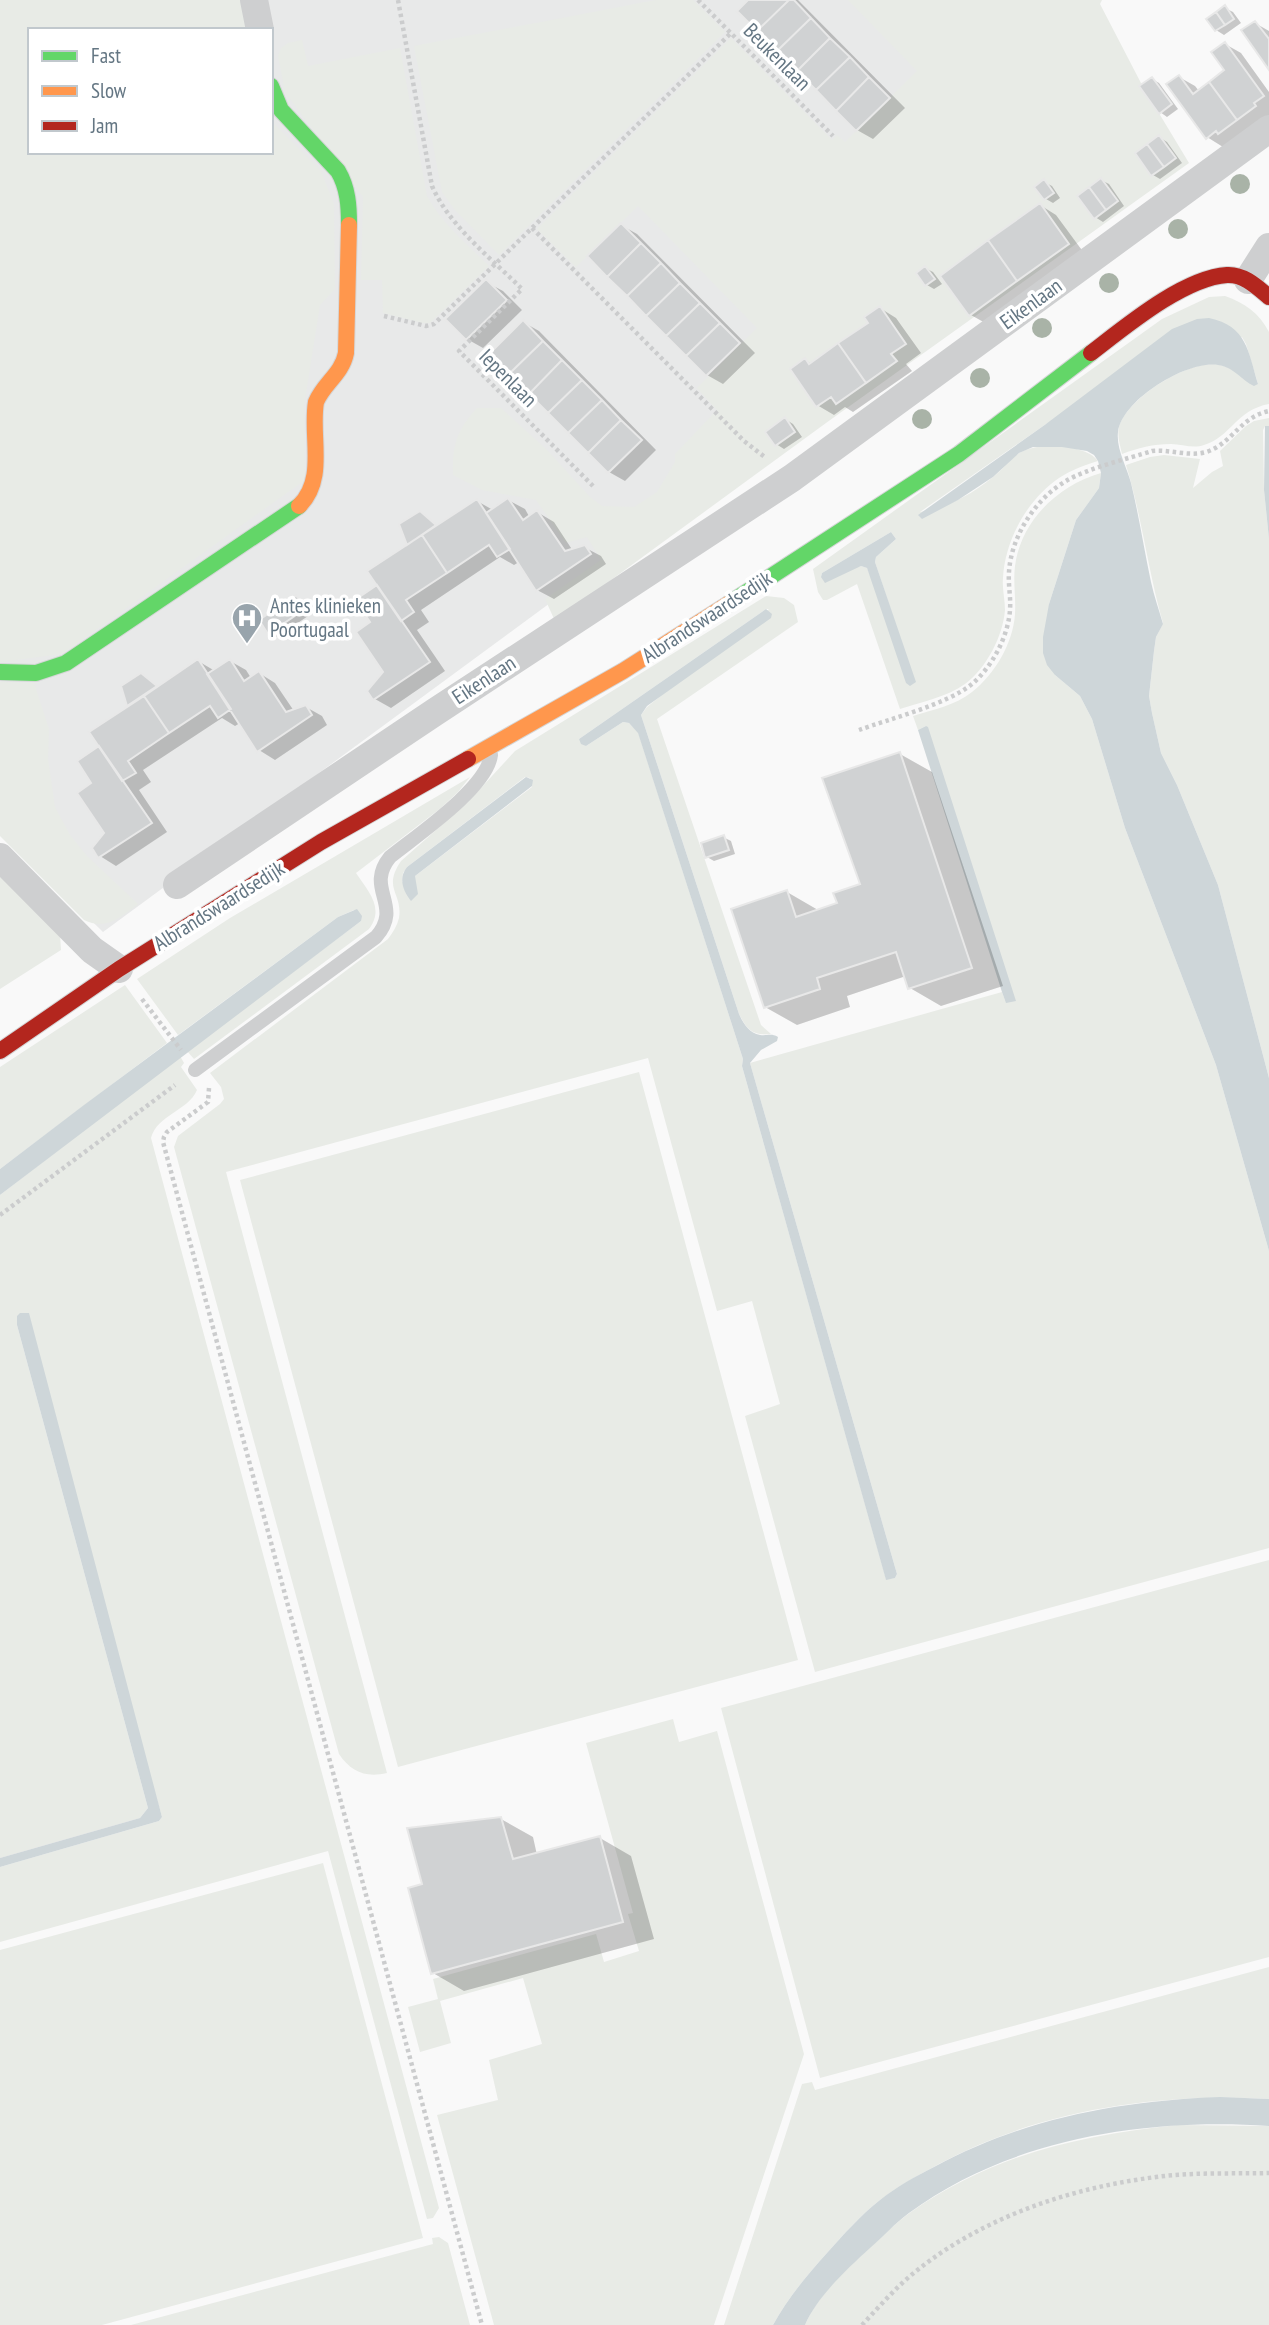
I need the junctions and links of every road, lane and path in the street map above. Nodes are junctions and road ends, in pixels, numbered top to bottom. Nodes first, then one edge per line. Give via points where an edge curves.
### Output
1 (254, 0) edge
2 (398, 0) edge
3 (698, 0) edge
4 (260, 28) edge
5 (731, 33) junction
6 (273, 91) edge
7 (1269, 130) edge
8 (833, 136) dead end
9 (532, 228) junction
10 (1269, 247) edge
11 (496, 263) junction
12 (1259, 289) edge
13 (348, 316) junction
14 (1269, 411) edge
15 (792, 478) junction
16 (593, 486) dead end
17 (0, 671) edge
18 (859, 730) dead end
19 (492, 746) junction
20 (0, 857) edge
21 (177, 885) dead end
22 (119, 969) junction
23 (141, 998) dead end
24 (0, 1051) edge
25 (192, 1065) junction
26 (0, 1215) edge
27 (1269, 2174) edge
28 (481, 2325) edge
29 (862, 2325) edge

1 - 4 street
2 - 11 path via 432,186 453,220
3 - 5 path, Beukenlaan
5 - 8 path, Beukenlaan
5 - 9 path
6 - 13 street via 281,110 344,181 349,206
7 - 15 street, Eikenlaan
9 - 11 path
9 - 15 path via 744,441
10 - 12 street, Albrandswaardsedijk
11 - 13 path via 430,326 383,316
11 - 16 path, Iepenlaan via 522,289 459,351
12 - 19 street, Albrandswaardsedijk via 1228,275 1171,295 935,469 706,619
13 - 17 street via 345,359 317,396 315,477 302,505 66,663 36,673
14 - 18 path via 1248,418 1227,440 1207,451 1166,450 1136,456 1068,479 1048,493 1021,530 1011,556 1008,623 994,657 980,676 949,699
15 - 21 street, Eikenlaan
19 - 22 street, Albrandswaardsedijk via 321,842
19 - 25 lane via 486,771 473,787 381,868 379,880 388,912 376,937
20 - 22 street via 92,950
22 - 24 street, Albrandswaardsedijk
23 - 25 path
25 - 26 path
25 - 28 path via 208,1087 208,1102 167,1132 163,1142
27 - 29 path via 1158,2177 1030,2207 987,2225 914,2272

